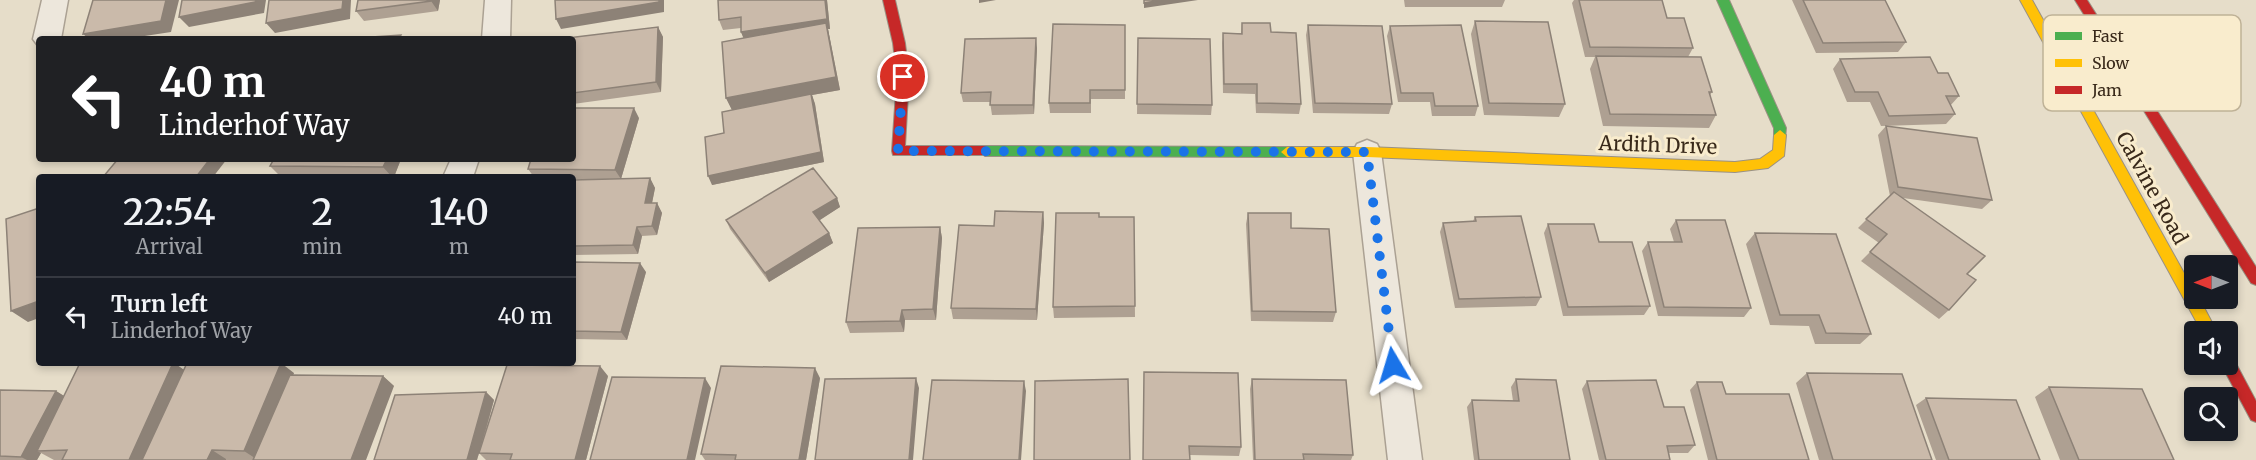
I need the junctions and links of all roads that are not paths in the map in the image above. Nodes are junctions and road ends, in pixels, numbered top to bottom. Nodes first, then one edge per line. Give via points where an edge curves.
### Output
1 (55, 0) edge
2 (498, 0) edge
3 (889, 0) edge
4 (1723, 0) edge
5 (2026, 0) edge
6 (2081, 0) edge
7 (2090, 15) edge
8 (2043, 31) edge
9 (48, 36) edge
10 (496, 36) edge
11 (2088, 111) edge
12 (2151, 111) edge
13 (1367, 152) junction
14 (2256, 279) edge
15 (2204, 321) edge
16 (2234, 375) edge
17 (2256, 415) edge
18 (1405, 460) edge

1 - 9 street
2 - 10 street
3 - 13 street via 900,43 903,77 898,151
4 - 13 street, Ardith Drive via 1780,128 1779,152 1763,164 1735,167
5 - 8 street, Calvine Road
6 - 7 street, Calvine Road
11 - 15 street, Calvine Road
12 - 14 street, Calvine Road
13 - 18 street
16 - 17 street

